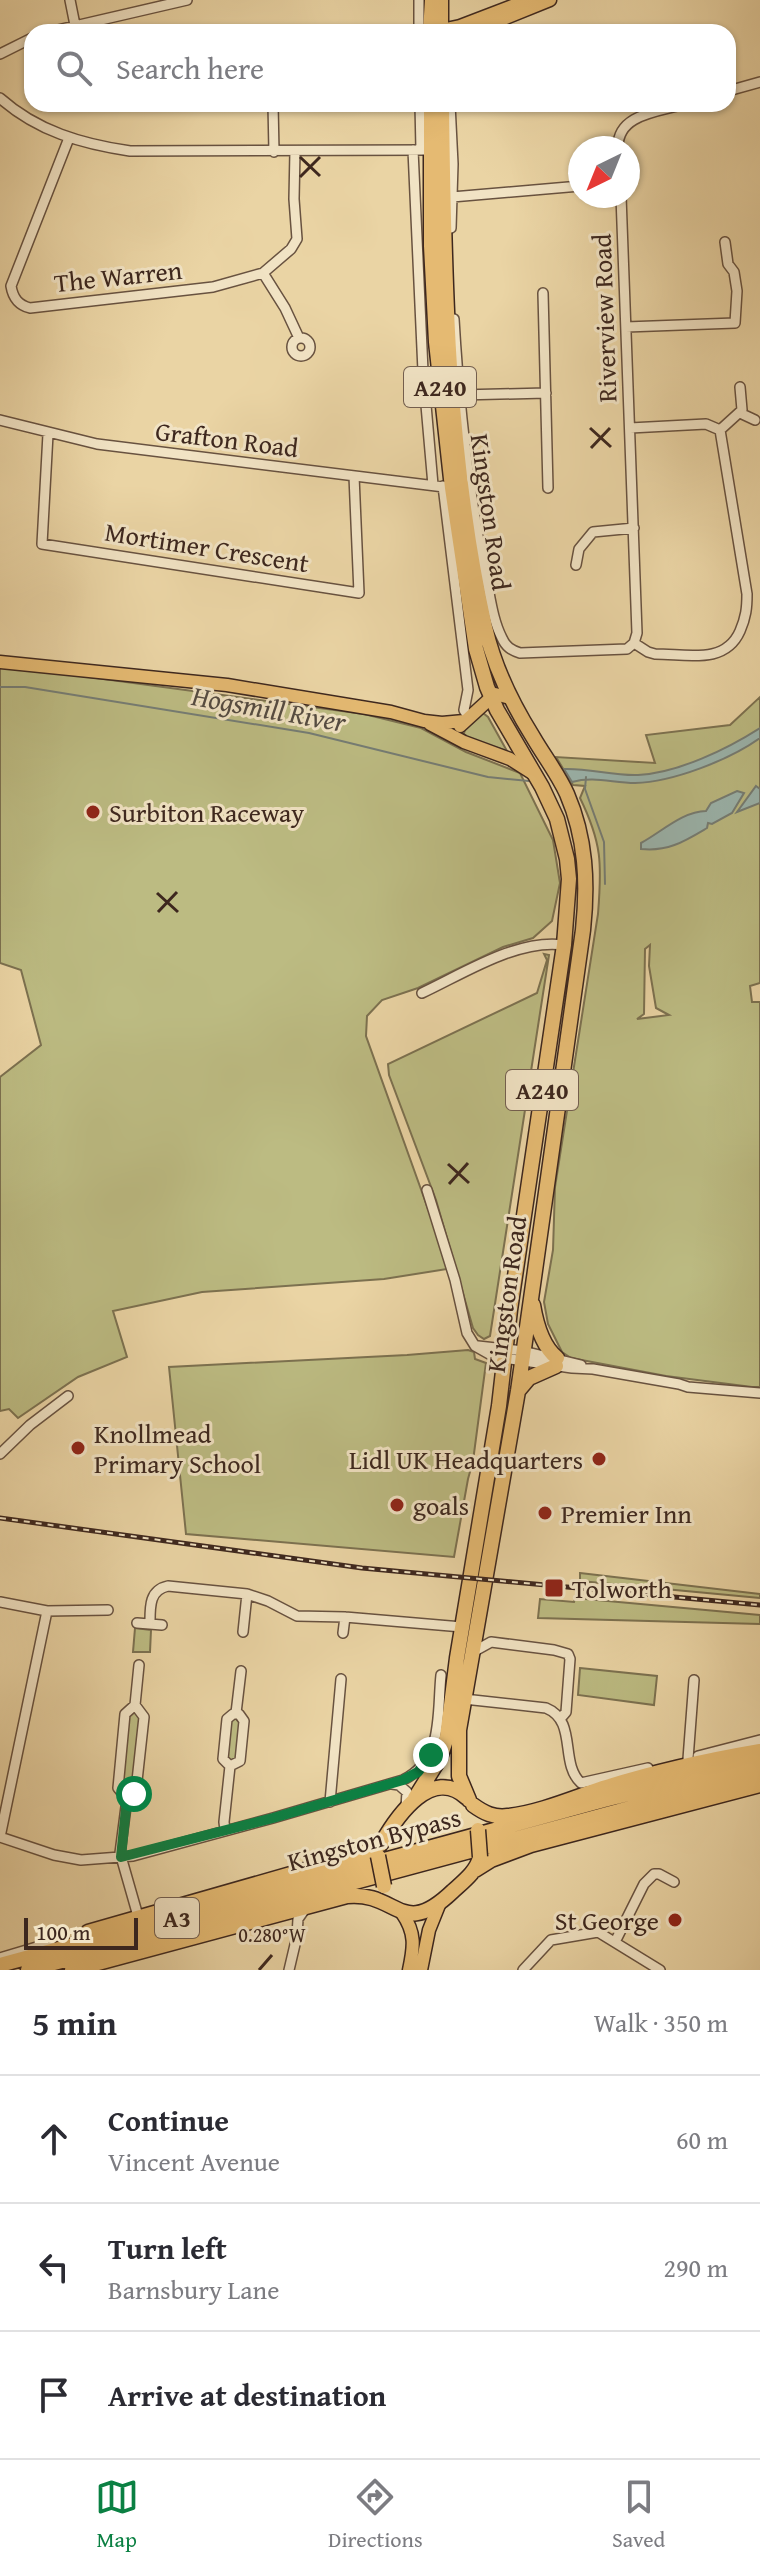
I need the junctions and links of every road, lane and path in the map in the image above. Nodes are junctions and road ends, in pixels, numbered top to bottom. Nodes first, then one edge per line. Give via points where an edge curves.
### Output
1 (70, 0) edge
2 (187, 0) edge
3 (419, 0) edge
4 (432, 0) edge
5 (441, 0) edge
6 (528, 0) edge
7 (550, 0) edge
8 (75, 24) edge
9 (79, 24) edge
10 (419, 24) edge
11 (434, 24) edge
12 (436, 24) edge
13 (463, 24) edge
14 (492, 24) edge
15 (24, 42) edge
16 (0, 54) edge
17 (760, 82) edge
18 (736, 89) edge
19 (0, 98) edge
20 (273, 112) edge
21 (420, 112) edge
22 (429, 112) edge
23 (442, 112) edge
24 (450, 112) edge
25 (660, 112) edge
26 (619, 136) edge
27 (69, 138) junction
28 (422, 150) junction
29 (295, 151) junction
30 (274, 152) junction
31 (568, 187) edge
32 (452, 197) junction
33 (621, 208) edge
34 (725, 242) dead end
35 (263, 273) junction
36 (543, 293) dead end
37 (626, 327) junction
38 (299, 338) dead end
39 (740, 387) dead end
40 (546, 393) junction
41 (460, 395) junction
42 (740, 413) junction
43 (0, 420) edge
44 (755, 420) dead end
45 (630, 428) junction
46 (720, 430) junction
47 (48, 434) junction
48 (354, 476) junction
49 (442, 487) junction
50 (548, 488) dead end
51 (634, 528) junction
52 (576, 565) dead end
53 (634, 643) junction
54 (0, 662) edge
55 (491, 697) junction
56 (513, 702) junction
57 (466, 719) junction
58 (424, 721) junction
59 (461, 740) junction
60 (521, 753) junction
61 (503, 756) junction
62 (536, 778) junction
63 (564, 945) junction
64 (422, 993) dead end
65 (427, 1190) dead end
66 (532, 1292) junction
67 (514, 1356) junction
68 (556, 1362) junction
69 (518, 1391) junction
70 (760, 1393) edge
71 (68, 1396) dead end
72 (0, 1454) edge
73 (247, 1594) junction
74 (0, 1602) edge
75 (108, 1610) dead end
76 (47, 1611) junction
77 (345, 1617) junction
78 (137, 1623) dead end
79 (150, 1624) junction
80 (162, 1625) dead end
81 (462, 1627) junction
82 (243, 1632) dead end
83 (343, 1633) dead end
84 (471, 1653) junction
85 (139, 1665) dead end
86 (241, 1671) dead end
87 (441, 1675) dead end
88 (341, 1679) dead end
89 (694, 1680) dead end
90 (464, 1699) junction
91 (135, 1705) junction
92 (236, 1713) junction
93 (560, 1719) junction
94 (760, 1740) edge
95 (760, 1751) edge
96 (688, 1759) junction
97 (760, 1761) edge
98 (230, 1766) junction
99 (760, 1773) edge
100 (581, 1783) junction
101 (389, 1784) junction
102 (760, 1785) edge
103 (573, 1798) junction
104 (127, 1799) junction
105 (330, 1802) junction
106 (471, 1803) junction
107 (410, 1804) junction
108 (225, 1830) junction
109 (0, 1837) edge
110 (384, 1839) junction
111 (121, 1857) junction
112 (477, 1864) junction
113 (674, 1882) dead end
114 (314, 1903) junction
115 (439, 1905) junction
116 (397, 1910) junction
117 (138, 1916) junction
118 (615, 1942) junction
119 (0, 1961) edge
120 (28, 1970) edge
121 (72, 1970) edge
122 (289, 1970) edge
123 (409, 1970) edge
124 (421, 1970) edge
125 (523, 1970) edge
126 (659, 1970) edge

1 - 8 street
2 - 9 street
3 - 10 street
4 - 11 highway
5 - 12 highway
6 - 13 main road
7 - 14 main road
15 - 16 street
17 - 18 street
19 - 27 street via 29,121
20 - 30 street
21 - 28 street
22 - 28 highway, Kingston Road / A240
23 - 56 highway, Kingston Road / A240 via 445,297 456,445 481,604 497,670
24 - 32 street
25 - 26 street via 624,125
27 - 30 street via 130,151
27 - 35 street, The Warren via 11,286 23,307 213,287
28 - 29 street
28 - 49 highway, Kingston Road / A240
29 - 30 street
29 - 35 street, The Warren via 297,239
31 - 32 street
32 - 41 street
33 - 37 street, Riverview Road
34 - 37 street via 737,291 735,323
35 - 38 street
36 - 40 street
37 - 45 street, Riverview Road
39 - 42 street
40 - 41 street
40 - 50 street
41 - 53 street via 476,527 496,622 507,646 520,653 621,651
42 - 44 street
42 - 46 street
43 - 47 street, Grafton Road
45 - 46 street via 706,424
45 - 51 street, Riverview Road
46 - 53 street via 747,613 735,642 717,655 655,654
47 - 48 street, Grafton Road
47 - 48 street, Mortimer Crescent via 40,549 362,597
48 - 49 street, Grafton Road
49 - 55 highway, Kingston Road / A240
49 - 57 street via 468,690
51 - 52 street via 593,532 579,549
51 - 53 street, Riverview Road
54 - 58 main road via 227,685
55 - 56 main road via 498,694
55 - 57 main road
55 - 60 highway, Kingston Road / A240
56 - 60 main road via 525,741
56 - 66 highway, Kingston Road / A240 via 566,792 583,844 586,876
57 - 58 main road
57 - 59 main road via 458,731
58 - 59 main road
59 - 61 main road
60 - 61 main road
60 - 62 highway, A240
61 - 62 main road
62 - 63 highway, Kingston Road / A240 via 557,819 567,859
63 - 64 street via 517,950
63 - 67 highway, Kingston Road / A240
65 - 67 street via 467,1333 475,1346
66 - 67 highway, Kingston Road / A240
66 - 68 highway via 539,1329
67 - 68 street
67 - 69 highway, Kingston Road / A240
67 - 81 highway, Kingston Road via 499,1406
68 - 69 highway
68 - 70 street
69 - 84 highway, Kingston Road / A240
71 - 72 street
73 - 77 street via 297,1616
73 - 79 street via 162,1587 152,1598
73 - 82 street
74 - 76 street
75 - 76 street
76 - 109 street
77 - 81 street
77 - 83 street
78 - 79 street
79 - 80 street
81 - 107 highway, Kingston Road via 445,1747
84 - 90 highway, Kingston Road / A240
84 - 93 street via 491,1642 559,1650 570,1659 566,1712
85 - 91 street
86 - 92 street
87 - 101 street via 431,1755 418,1772
88 - 105 street
89 - 96 street
90 - 93 street via 546,1708
90 - 106 highway, Kingston Road / A240 via 459,1769
91 - 104 street via 144,1717 136,1790
91 - 104 street via 125,1714 118,1788
92 - 98 street via 227,1719 223,1759
92 - 98 street via 244,1725 240,1761
93 - 100 street
94 - 96 street
95 - 103 highway
96 - 100 street
97 - 119 highway, Kingston Bypass / A3
98 - 108 street
99 - 120 highway, Kingston Bypass / A3
100 - 103 street
101 - 105 street
101 - 107 street via 405,1789
102 - 112 highway
103 - 106 highway via 507,1816 487,1814
104 - 111 street
105 - 108 street
106 - 107 highway via 459,1791 444,1787 432,1788
106 - 112 highway, A240, bridge via 478,1830
107 - 110 highway
108 - 111 street
109 - 111 street via 65,1857
110 - 116 highway, bridge via 378,1856 384,1886
110 - 117 highway via 364,1853
111 - 117 street
112 - 115 highway
113 - 118 street via 654,1874 644,1884
114 - 116 highway via 359,1894
114 - 121 highway
114 - 122 street via 298,1919
115 - 116 highway via 417,1913
115 - 124 main road
116 - 123 main road via 414,1940
117 - 119 highway
118 - 125 street via 598,1932 551,1940
118 - 126 street

